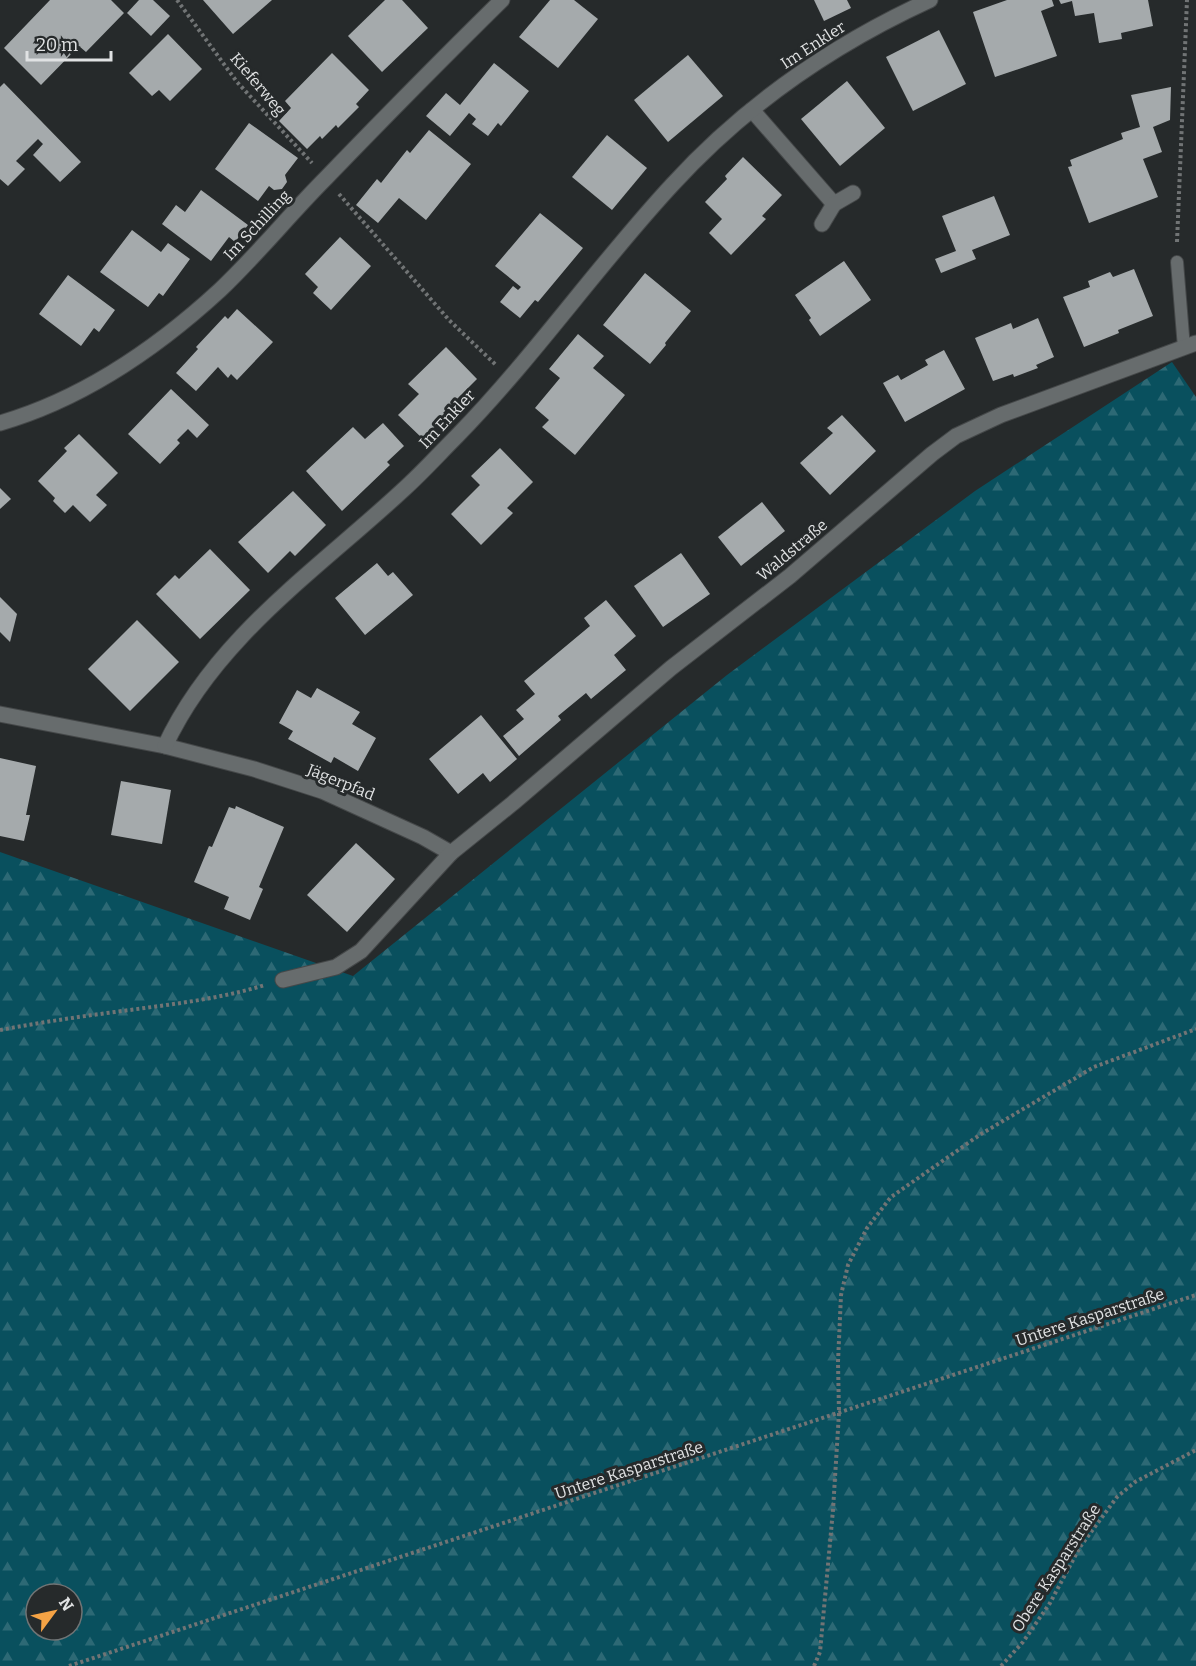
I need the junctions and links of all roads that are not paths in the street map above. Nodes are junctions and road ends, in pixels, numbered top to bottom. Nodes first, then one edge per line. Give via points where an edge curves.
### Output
1 (502, 0) edge
2 (930, 0) edge
3 (752, 110) junction
4 (853, 194) dead end
5 (834, 204) junction
6 (822, 224) dead end
7 (1177, 262) road end
8 (1190, 346) edge
9 (0, 423) edge
10 (0, 714) edge
11 (165, 746) junction
12 (451, 853) junction
13 (283, 980) road end

1 - 9 street, Im Schilling via 221,289 116,370 33,413
2 - 3 street, Im Enkler via 832,52
3 - 5 street
3 - 11 street, Im Enkler via 672,184 459,435 404,490 270,608 230,650 189,702
4 - 5 street
5 - 6 street
7 - 8 lane
8 - 12 street, Waldstraße via 1001,415 956,436
10 - 11 street, Jägerpfad
11 - 12 street, Jägerpfad via 322,791
12 - 13 street via 356,955 336,967

